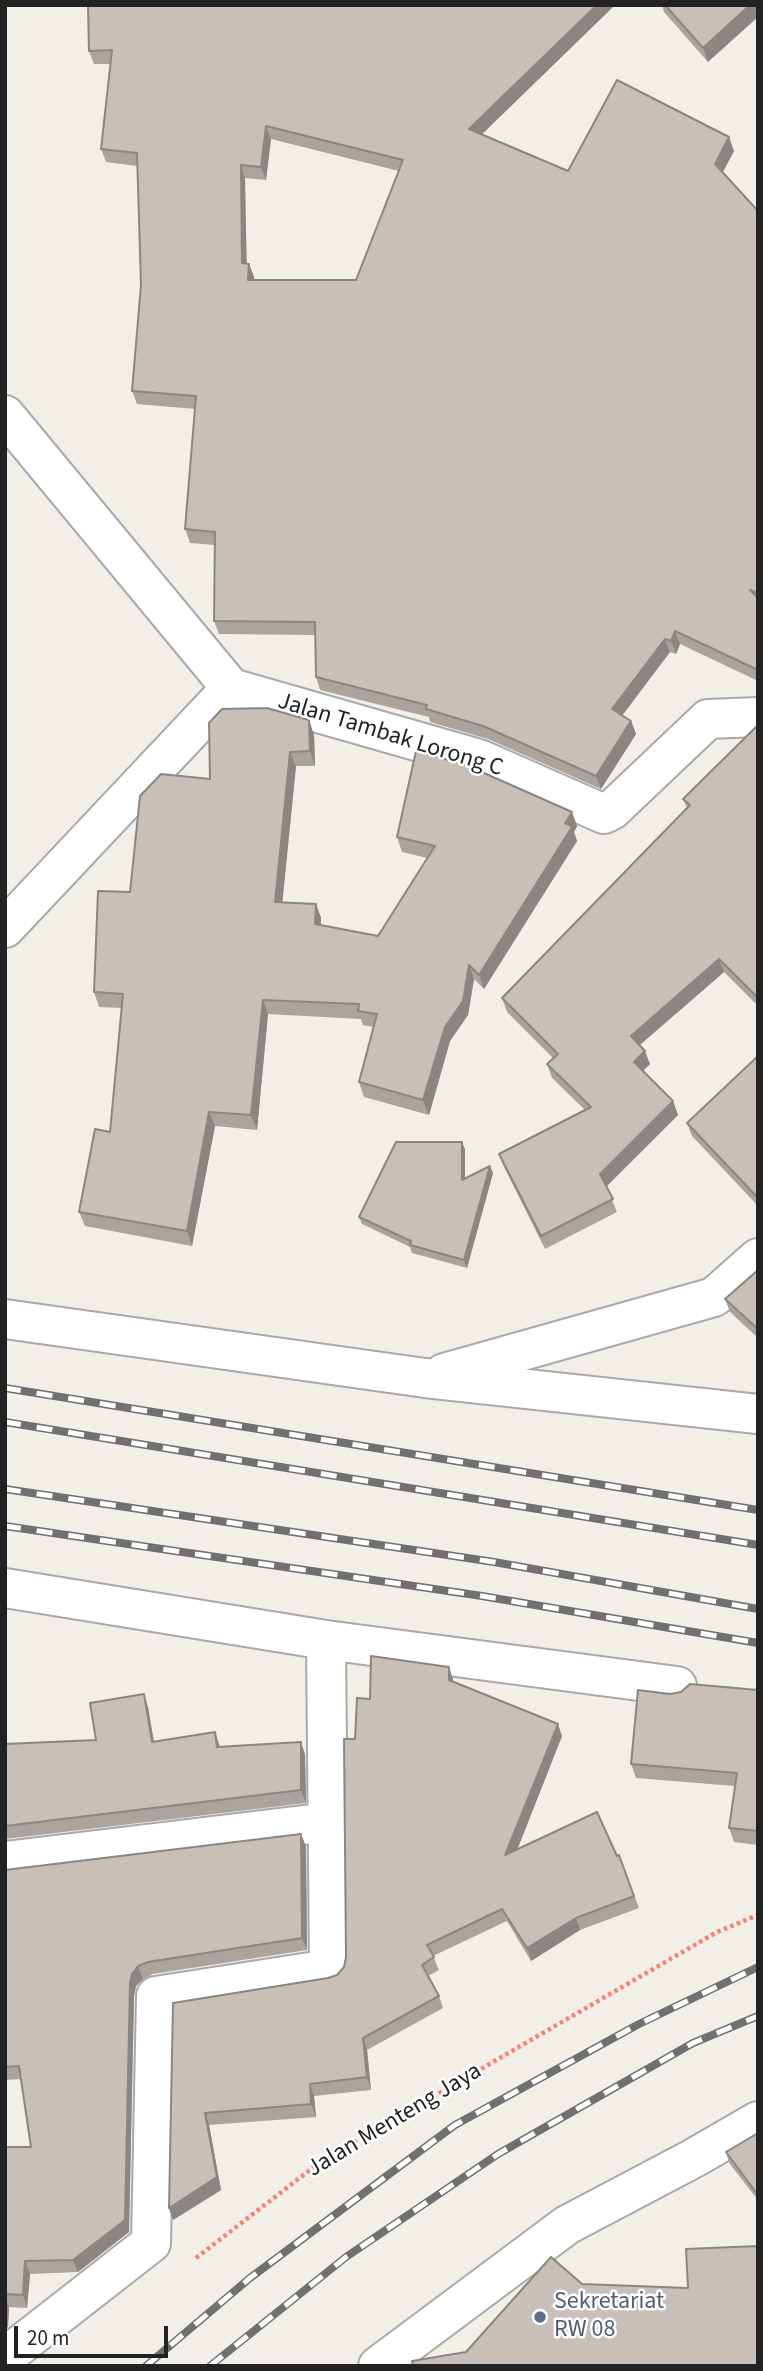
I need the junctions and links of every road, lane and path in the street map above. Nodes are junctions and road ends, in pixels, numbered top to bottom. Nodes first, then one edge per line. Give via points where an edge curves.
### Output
1 (5, 415) edge
2 (230, 688) junction
3 (758, 716) edge
4 (5, 928) edge
5 (758, 1258) edge
6 (5, 1318) edge
7 (425, 1378) junction
8 (758, 1414) edge
9 (5, 1588) edge
10 (326, 1640) junction
11 (677, 1686) dead end
12 (328, 1822) junction
13 (5, 1861) edge
14 (758, 1915) edge
15 (758, 2121) edge
16 (188, 2264) dead end
17 (5, 2357) edge
18 (392, 2361) edge

1 - 2 street
2 - 3 street, Jalan Tambak Lorong C via 479,759 604,814 708,719
2 - 4 street
5 - 7 street via 714,1297
6 - 7 street
7 - 8 street
9 - 10 street
10 - 11 street
10 - 12 street
12 - 13 street
12 - 17 street via 330,1969 156,1996 151,2243
14 - 16 path, Jalan Menteng Jaya via 717,1932 319,2163
15 - 18 street via 567,2225

